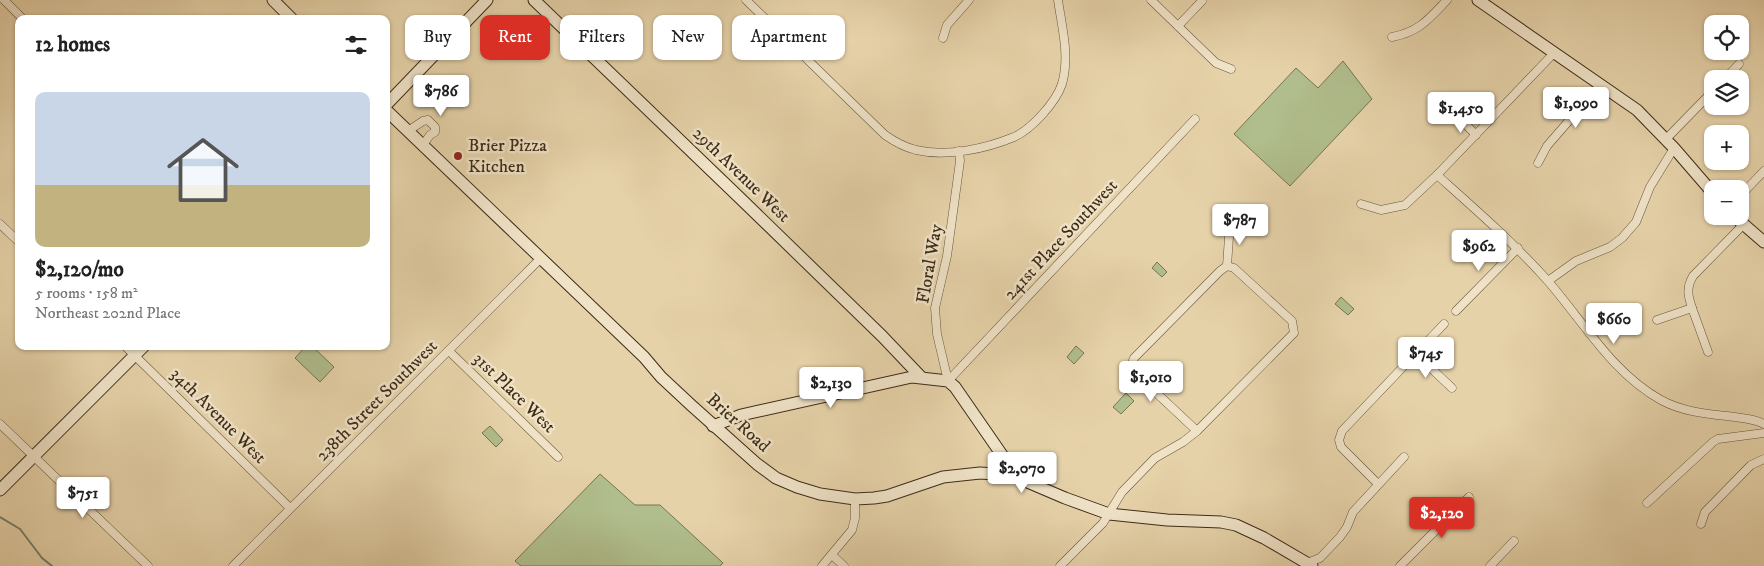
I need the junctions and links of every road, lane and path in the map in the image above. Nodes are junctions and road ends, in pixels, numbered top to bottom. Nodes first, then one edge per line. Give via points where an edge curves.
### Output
1 (4, 0) edge
2 (273, 0) edge
3 (487, 0) edge
4 (534, 0) edge
5 (746, 0) edge
6 (969, 0) edge
7 (1058, 0) edge
8 (1151, 0) edge
9 (1447, 0) edge
10 (1478, 0) edge
11 (1202, 1) dead end
12 (20, 15) edge
13 (288, 15) edge
14 (1178, 26) junction
15 (1392, 37) dead end
16 (943, 38) dead end
17 (1554, 53) junction
18 (1740, 64) dead end
19 (1231, 69) dead end
20 (1734, 70) edge
21 (1600, 85) junction
22 (1442, 100) dead end
23 (390, 101) edge
24 (1704, 102) edge
25 (390, 114) edge
26 (1195, 119) dead end
27 (408, 131) junction
28 (1476, 135) junction
29 (1670, 144) junction
30 (423, 145) junction
31 (959, 151) junction
32 (1538, 163) dead end
33 (1764, 171) edge
34 (1437, 175) junction
35 (1704, 183) edge
36 (1749, 187) edge
37 (1361, 204) dead end
38 (1251, 216) dead end
39 (0, 224) edge
40 (1743, 225) joint
41 (15, 238) edge
42 (1764, 242) edge
43 (1518, 248) junction
44 (541, 258) junction
45 (1228, 266) junction
46 (1548, 281) junction
47 (1692, 308) junction
48 (1456, 311) dead end
49 (1657, 320) dead end
50 (1444, 324) dead end
51 (129, 350) edge
52 (140, 350) edge
53 (449, 351) junction
54 (1708, 352) dead end
55 (1416, 354) junction
56 (134, 356) junction
57 (921, 377) junction
58 (948, 381) junction
59 (1452, 388) dead end
60 (0, 424) edge
61 (1764, 424) edge
62 (713, 426) junction
63 (1197, 431) junction
64 (1764, 433) edge
65 (34, 456) junction
66 (558, 457) dead end
67 (1404, 457) dead end
68 (1764, 459) edge
69 (1011, 475) junction
70 (1378, 484) junction
71 (0, 490) edge
72 (1469, 497) dead end
73 (854, 499) junction
74 (1647, 504) dead end
75 (290, 508) junction
76 (1109, 514) junction
77 (1701, 524) dead end
78 (1514, 542) dead end
79 (832, 554) junction
80 (1307, 565) edge
81 (148, 566) edge
82 (233, 566) edge
83 (822, 566) edge
84 (844, 566) edge
85 (1060, 566) edge
86 (1400, 566) edge
87 (1490, 566) edge

1 - 12 street
2 - 13 street
3 - 23 street
4 - 57 street, 29th Avenue West via 738,195
5 - 31 street via 885,135 915,150
6 - 16 street via 947,25
7 - 31 street via 1066,54 1062,85 1050,106 1016,136
8 - 14 street
9 - 15 street via 1414,31
10 - 17 street
11 - 14 street
14 - 19 street via 1216,62
17 - 21 street
17 - 28 street
18 - 20 street
21 - 29 street via 1637,110
21 - 32 street via 1547,146
22 - 28 street
24 - 29 street
25 - 27 street, Brier Road
26 - 58 street, 241st Place Southwest
27 - 30 street, Brier Road
27 - 30 street via 428,120 436,127
28 - 34 street
29 - 35 street
29 - 46 street via 1636,222 1622,238 1610,248 1576,262
30 - 44 street, Brier Road
31 - 58 street, Floral Way via 953,218 935,308 936,334
33 - 36 street
34 - 37 street via 1404,204 1381,210
34 - 43 street
38 - 45 street via 1240,212 1229,237
39 - 41 street
40 - 42 street
40 - 47 street via 1693,276 1688,294
43 - 46 street
43 - 48 street
44 - 53 street, 238th Street Southwest
44 - 62 street, Brier Road
45 - 63 street via 1132,363 1134,372
45 - 63 street via 1292,321 1294,333
46 - 61 street via 1631,380 1661,400 1689,411 1746,418
47 - 49 street
47 - 54 street
50 - 55 street
51 - 56 street, 34th Avenue West
52 - 56 street
53 - 66 street, 31st Place West
53 - 75 street, 238th Street Southwest
55 - 59 street
55 - 70 street via 1342,431 1339,440 1341,447
56 - 65 street
56 - 75 street, 34th Avenue West
57 - 58 street
57 - 62 street via 741,415
58 - 69 street via 956,387 1002,455
60 - 65 street
62 - 73 street, Brier Road via 776,478 806,490
63 - 76 street via 1155,458 1122,492
64 - 74 street via 1713,442
65 - 71 street
65 - 81 street
67 - 70 street
68 - 77 street via 1752,465 1706,512
69 - 73 street, Brier Road via 980,473 943,477 887,496
69 - 76 street, Brier Road
70 - 80 street via 1353,512 1340,537 1320,558
72 - 86 street
73 - 79 street via 852,530
75 - 82 street, 238th Street Southwest
76 - 80 street, Brier Road via 1236,525
76 - 85 street
78 - 87 street
79 - 83 street
79 - 84 street

